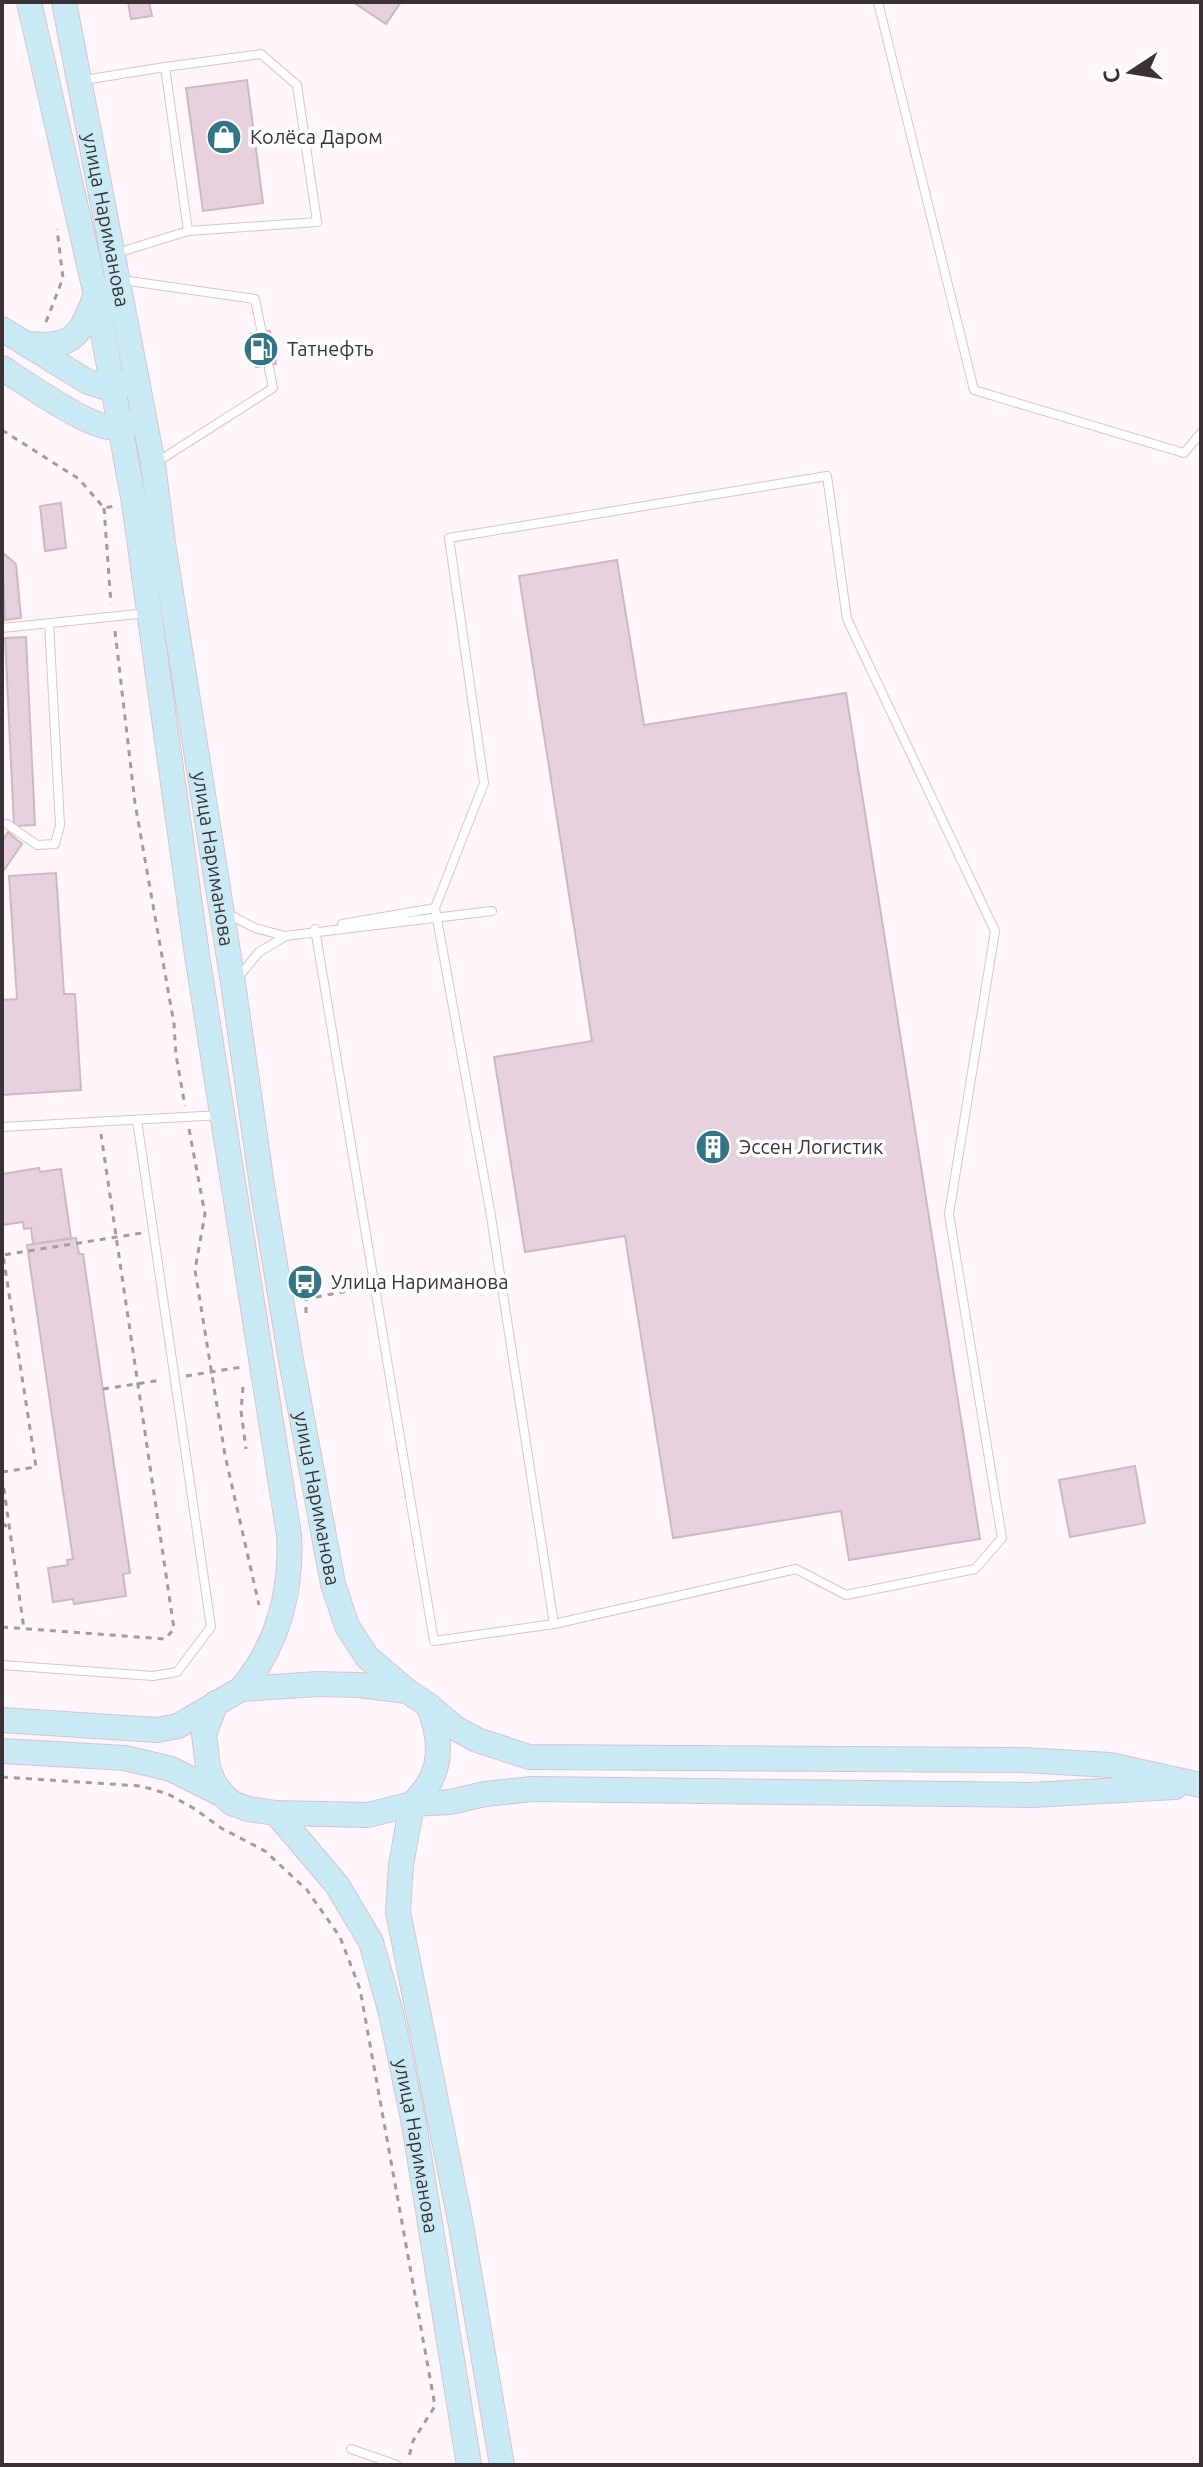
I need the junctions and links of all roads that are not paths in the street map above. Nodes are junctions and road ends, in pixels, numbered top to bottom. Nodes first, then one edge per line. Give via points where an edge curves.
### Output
1 (29, 2) edge
2 (64, 2) edge
3 (878, 2) edge
4 (70, 38) junction
5 (37, 44) junction
6 (165, 67) junction
7 (77, 81) junction
8 (188, 231) junction
9 (112, 254) junction
10 (117, 279) junction
11 (96, 295) junction
12 (2, 329) edge
13 (34, 337) junction
14 (2, 368) edge
15 (137, 381) junction
16 (113, 386) junction
17 (145, 421) junction
18 (120, 426) junction
19 (1201, 433) edge
20 (153, 464) junction
21 (148, 613) junction
22 (49, 623) junction
23 (2, 628) edge
24 (7, 824) dead end
25 (435, 908) junction
26 (220, 910) junction
27 (492, 911) dead end
28 (315, 929) junction
29 (285, 936) junction
30 (233, 983) junction
31 (222, 1115) junction
32 (137, 1120) junction
33 (2, 1127) edge
34 (554, 1624) junction
35 (2, 1665) edge
36 (241, 1689) junction
37 (418, 1698) junction
38 (216, 1703) junction
39 (2, 1720) edge
40 (2, 1751) edge
41 (1201, 1785) edge
42 (223, 1795) junction
43 (412, 1804) junction
44 (276, 1813) junction
45 (351, 2449) dead end
46 (397, 2465) edge
47 (469, 2465) edge
48 (502, 2465) edge

1 - 5 main road, улица Нариманова
2 - 4 main road, улица Нариманова
3 - 19 lane via 974,390 1184,453
4 - 5 main road via 58,57
4 - 7 main road, улица Нариманова
5 - 11 main road, улица Нариманова
6 - 7 lane
6 - 8 lane
6 - 8 lane via 261,54 297,85 317,222
7 - 9 main road, улица Нариманова
8 - 9 lane
9 - 10 main road, улица Нариманова
10 - 15 main road, улица Нариманова
10 - 20 lane via 255,299 273,388
11 - 13 main road via 84,325 68,341 50,346
11 - 16 main road, улица Нариманова
12 - 13 main road
13 - 16 main road via 88,382
14 - 18 main road via 95,424
15 - 16 main road
15 - 17 main road, улица Нариманова
16 - 18 main road, улица Нариманова
17 - 18 main road
17 - 20 main road, улица Нариманова
18 - 21 main road, улица Нариманова
20 - 26 main road, улица Нариманова
21 - 22 lane
21 - 31 main road, улица Нариманова
22 - 23 lane
22 - 24 lane via 60,825 55,844 37,845
25 - 28 lane
25 - 34 lane via 490,1210
25 - 34 lane via 484,783 449,538 827,476 847,619 995,931 949,1214 1002,1538 975,1569 846,1595 796,1569
26 - 29 lane
26 - 30 main road, улица Нариманова
27 - 29 lane
28 - 29 lane
28 - 34 lane via 434,1641
29 - 30 lane via 259,952
30 - 37 main road, улица Нариманова via 263,1192 333,1584 347,1626 367,1657
31 - 32 lane
31 - 36 main road, улица Нариманова via 291,1562 279,1623
32 - 33 lane
32 - 35 lane via 211,1627 177,1672 153,1676
36 - 37 main road via 359,1685
36 - 38 main road
37 - 41 main road, улица Нариманова via 477,1740 529,1757 1024,1760 1110,1765
37 - 43 main road via 439,1738 439,1755 430,1782
38 - 39 main road via 178,1726 157,1730
38 - 42 main road via 204,1749
40 - 42 main road via 125,1758 171,1769
41 - 43 main road via 1032,1795 532,1789
42 - 44 main road via 248,1809
43 - 44 main road via 368,1815
43 - 48 main road, улица Нариманова via 398,1912 461,2225
44 - 47 main road, улица Нариманова via 337,1885 371,1942 414,2124
45 - 46 lane

